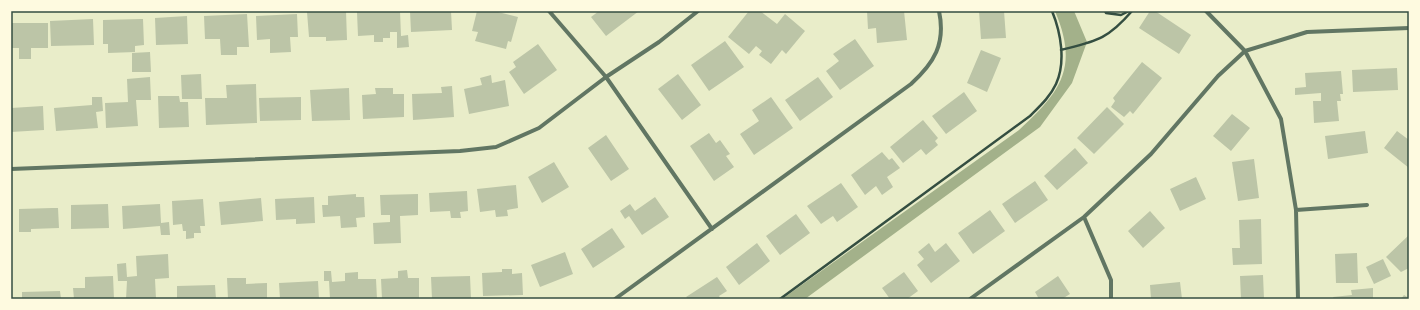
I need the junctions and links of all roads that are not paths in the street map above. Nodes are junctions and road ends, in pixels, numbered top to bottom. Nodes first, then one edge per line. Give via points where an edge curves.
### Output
1 (549, 11) edge
2 (698, 11) edge
3 (939, 11) edge
4 (1206, 11) edge
5 (1409, 28) edge
6 (1246, 51) junction
7 (606, 77) junction
8 (11, 169) edge
9 (1367, 205) dead end
10 (1296, 210) junction
11 (1084, 217) junction
12 (712, 229) junction
13 (615, 299) edge
14 (970, 299) edge
15 (1111, 299) edge
16 (1298, 299) edge

1 - 7 street
2 - 7 street via 659,42
3 - 12 street via 942,28 937,52 932,62 911,84
4 - 6 street
5 - 6 street via 1307,32
6 - 10 street via 1281,119
6 - 11 street via 1218,76 1151,154
7 - 8 street via 540,128 496,147 452,152
7 - 12 street
9 - 10 street
10 - 16 street
11 - 14 street
11 - 15 street via 1111,280
12 - 13 street

